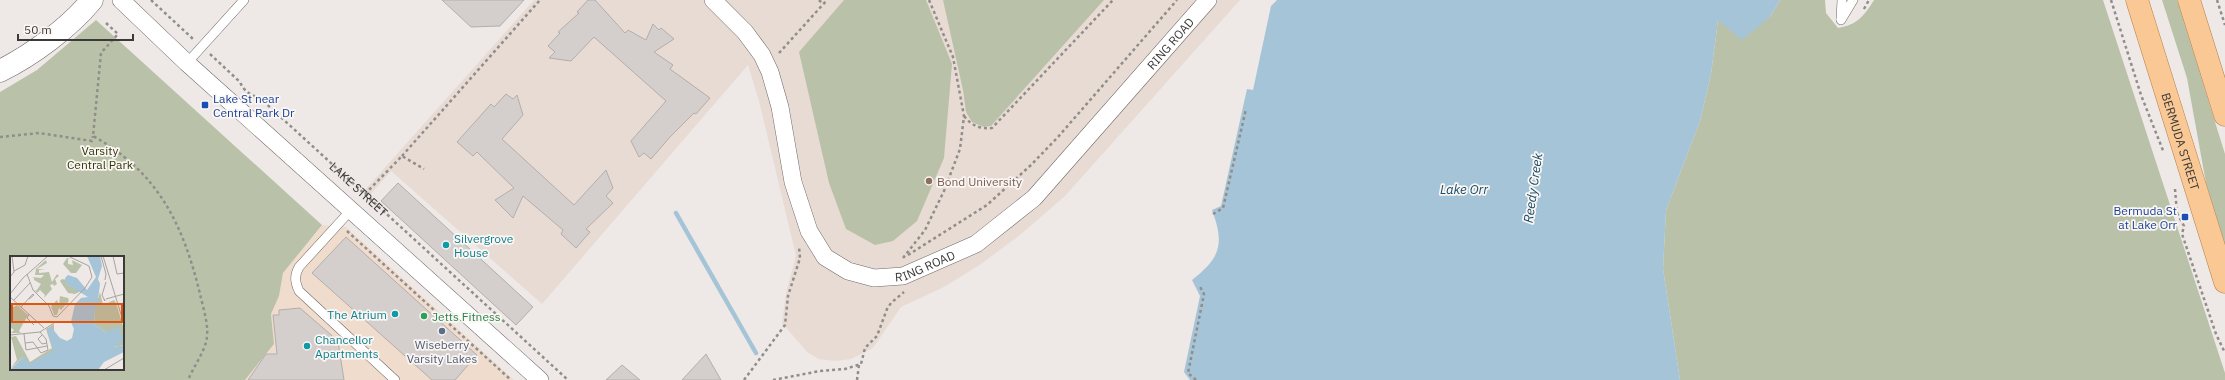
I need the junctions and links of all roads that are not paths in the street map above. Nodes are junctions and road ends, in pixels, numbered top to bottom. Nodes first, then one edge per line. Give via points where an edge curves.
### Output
1 (92, 0) edge
2 (121, 0) edge
3 (244, 0) edge
4 (713, 0) edge
5 (1208, 0) edge
6 (1842, 0) edge
7 (1853, 0) edge
8 (2137, 0) edge
9 (2189, 0) edge
10 (187, 64) junction
11 (0, 71) edge
12 (2225, 115) edge
13 (351, 210) junction
14 (2225, 282) edge
15 (394, 380) edge
16 (540, 380) edge

1 - 11 street via 42,45
2 - 10 street, LAKE STREET
3 - 10 lane
4 - 5 street, RING ROAD via 745,32 762,55 770,72 780,107 793,182 809,231 825,257 848,271 874,278 976,244 1034,198
6 - 7 lane via 1841,20
8 - 14 main road, BERMUDA STREET
9 - 12 main road
10 - 13 street, LAKE STREET
13 - 15 lane via 299,267 295,274 296,284 299,291
13 - 16 street, LAKE STREET

